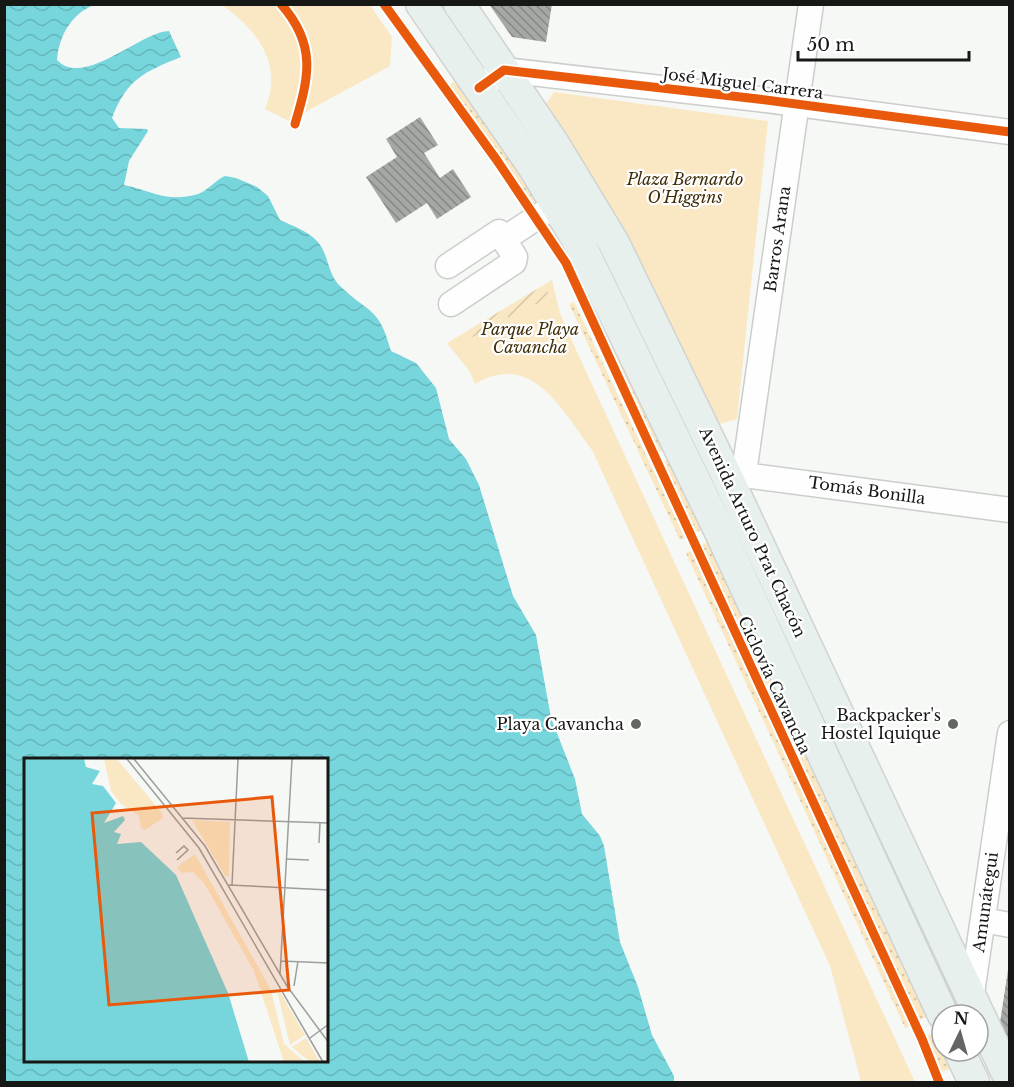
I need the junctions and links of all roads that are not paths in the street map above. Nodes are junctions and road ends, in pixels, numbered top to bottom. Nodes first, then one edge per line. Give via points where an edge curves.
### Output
1 (421, 4) edge
2 (459, 4) edge
3 (811, 4) edge
4 (504, 70) junction
5 (479, 88) junction
6 (796, 104) junction
7 (1010, 132) edge
8 (557, 204) junction
9 (504, 239) junction
10 (448, 266) dead end
11 (451, 304) dead end
12 (735, 473) junction
13 (1010, 510) edge
14 (1010, 733) edge
15 (983, 920) junction
16 (1010, 925) edge
17 (971, 1000) junction
18 (937, 1003) edge
19 (965, 1063) edge
20 (1010, 1080) edge
21 (974, 1083) edge

1 - 5 main road, Avenida Arturo Prat Chacón
2 - 4 main road, Avenida Arturo Prat Chacón
3 - 6 street, Barros Arana
4 - 5 street
4 - 6 street, José Miguel Carrera
4 - 12 main road, Avenida Arturo Prat Chacón via 583,188
5 - 8 main road, Avenida Arturo Prat Chacón
6 - 7 street, José Miguel Carrera
6 - 12 street, Barros Arana
8 - 9 street
8 - 18 main road, Avenida Arturo Prat Chacón via 606,294 719,530
9 - 10 street via 499,232
9 - 11 street via 514,262
12 - 13 street, Tomás Bonilla
12 - 17 main road, Avenida Arturo Prat Chacón
14 - 15 street, Amunátegui
15 - 16 street
15 - 17 street, Amunátegui
17 - 20 main road, Avenida Arturo Prat Chacón
19 - 21 main road

